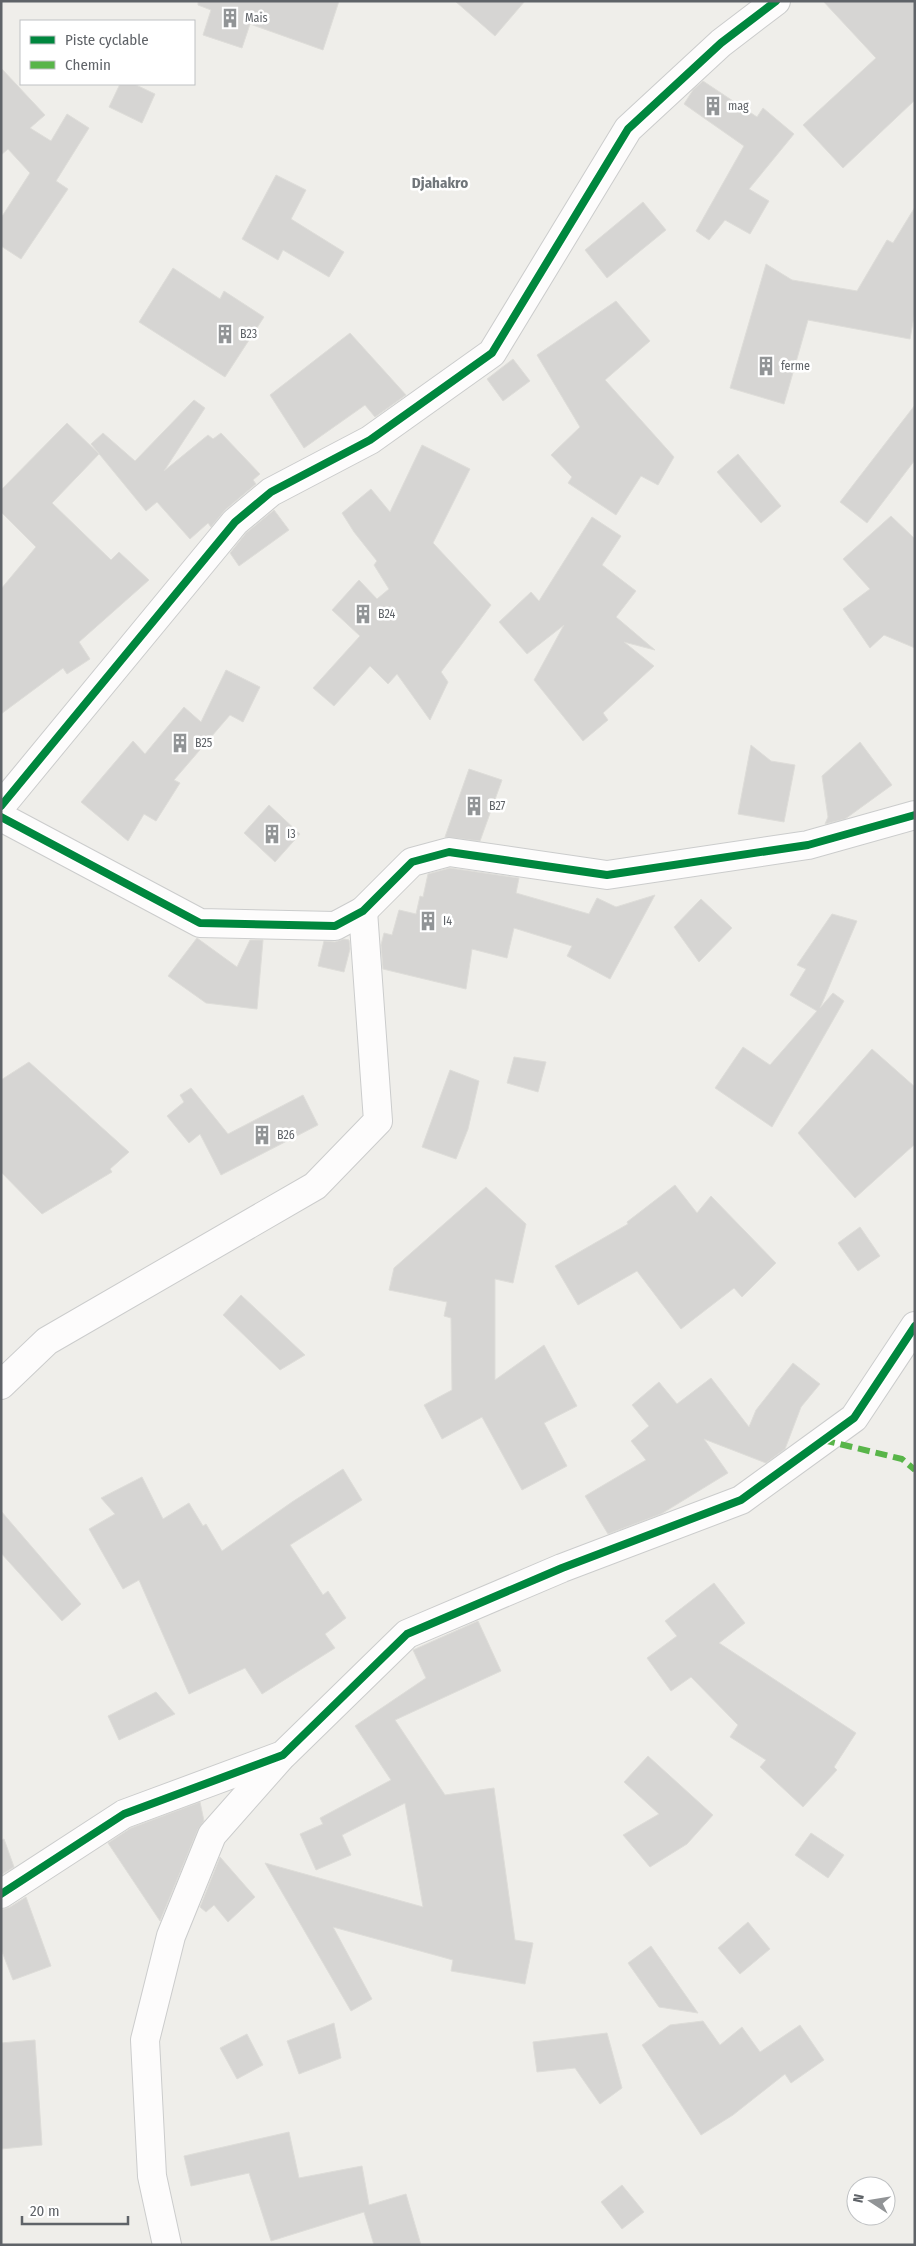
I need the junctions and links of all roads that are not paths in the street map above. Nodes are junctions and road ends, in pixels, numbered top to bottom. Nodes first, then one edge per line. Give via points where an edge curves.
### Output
1 (776, 1) edge
2 (1, 806) edge
3 (915, 815) edge
4 (1, 818) edge
5 (362, 911) junction
6 (915, 1326) edge
7 (1, 1385) edge
8 (282, 1755) junction
9 (1, 1894) edge
10 (167, 2245) edge

1 - 2 street via 721,43 628,130 492,354 370,440 271,492 235,522
3 - 5 street via 808,845 608,875 449,852 412,862
4 - 5 street via 200,923 335,926
5 - 7 street via 378,1121 316,1186 47,1342
6 - 8 street via 854,1418 741,1500 562,1568 407,1634
8 - 9 street via 124,1814
8 - 10 street via 212,1836 171,1936 145,2040 152,2176

